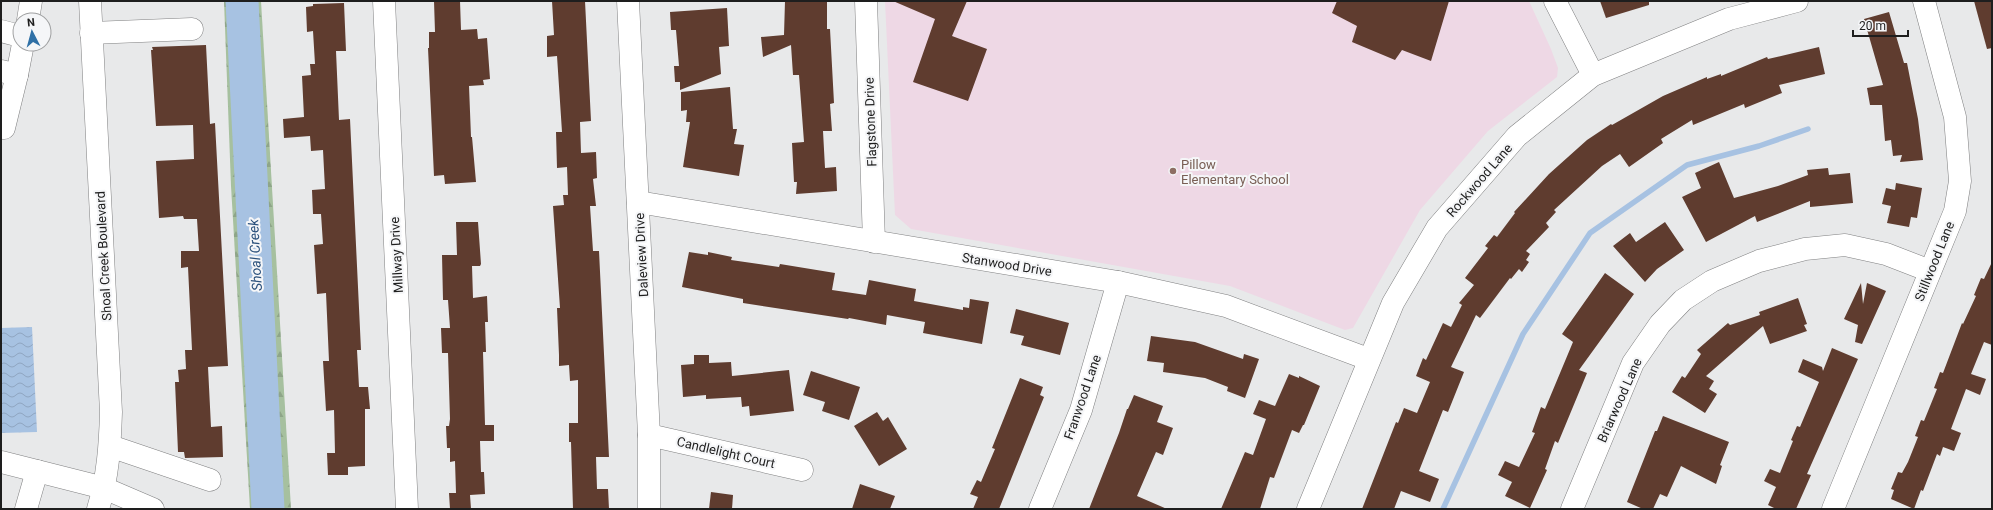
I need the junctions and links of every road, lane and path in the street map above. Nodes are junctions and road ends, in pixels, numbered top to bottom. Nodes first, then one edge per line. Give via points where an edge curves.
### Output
1 (31, 1) edge
2 (90, 1) edge
3 (384, 1) edge
4 (628, 1) edge
5 (866, 1) edge
6 (1555, 1) edge
7 (1797, 1) edge
8 (1924, 1) edge
9 (29, 12) edge
10 (192, 29) dead end
11 (1, 31) edge
12 (12, 34) edge
13 (91, 34) junction
14 (19, 52) edge
15 (9, 73) edge
16 (1593, 75) junction
17 (2, 133) edge
18 (638, 202) junction
19 (874, 242) junction
20 (1930, 271) junction
21 (1118, 282) junction
22 (1368, 359) junction
23 (649, 435) junction
24 (110, 446) junction
25 (1, 462) edge
26 (802, 470) dead end
27 (37, 471) junction
28 (210, 480) dead end
29 (104, 488) junction
30 (26, 509) edge
31 (98, 509) edge
32 (153, 509) edge
33 (407, 509) edge
34 (649, 509) edge
35 (1040, 509) edge
36 (1308, 509) edge
37 (1572, 509) edge
38 (1833, 509) edge

1 - 9 street
2 - 13 street, Shoal Creek Boulevard
3 - 33 street, Millway Drive
4 - 18 street, Daleview Drive
5 - 19 street, Flagstone Drive
6 - 16 street
7 - 16 street, Rockwood Lane via 1729,19
8 - 20 street, Stillwood Lane via 1955,117 1960,181 1955,210
10 - 13 street
11 - 12 street
13 - 24 street, Shoal Creek Boulevard via 111,412
14 - 15 street
15 - 17 street
16 - 22 street, Rockwood Lane via 1517,136 1437,228 1393,303
18 - 19 street, Stanwood Drive
18 - 23 street, Daleview Drive
19 - 21 street, Stanwood Drive
20 - 37 street, Briarwood Lane via 1886,254 1845,245 1805,249 1759,261 1712,282 1683,300 1660,324 1634,363
20 - 38 street, Stillwood Lane
21 - 22 street, Stanwood Drive via 1226,306
21 - 35 street, Franwood Lane via 1081,410
22 - 36 street, Rockwood Lane
23 - 26 street, Candlelight Court
23 - 34 street, Daleview Drive
24 - 28 street
24 - 29 street, Shoal Creek Boulevard
25 - 27 street
27 - 29 street
27 - 30 street
29 - 31 street, Shoal Creek Boulevard
29 - 32 street

